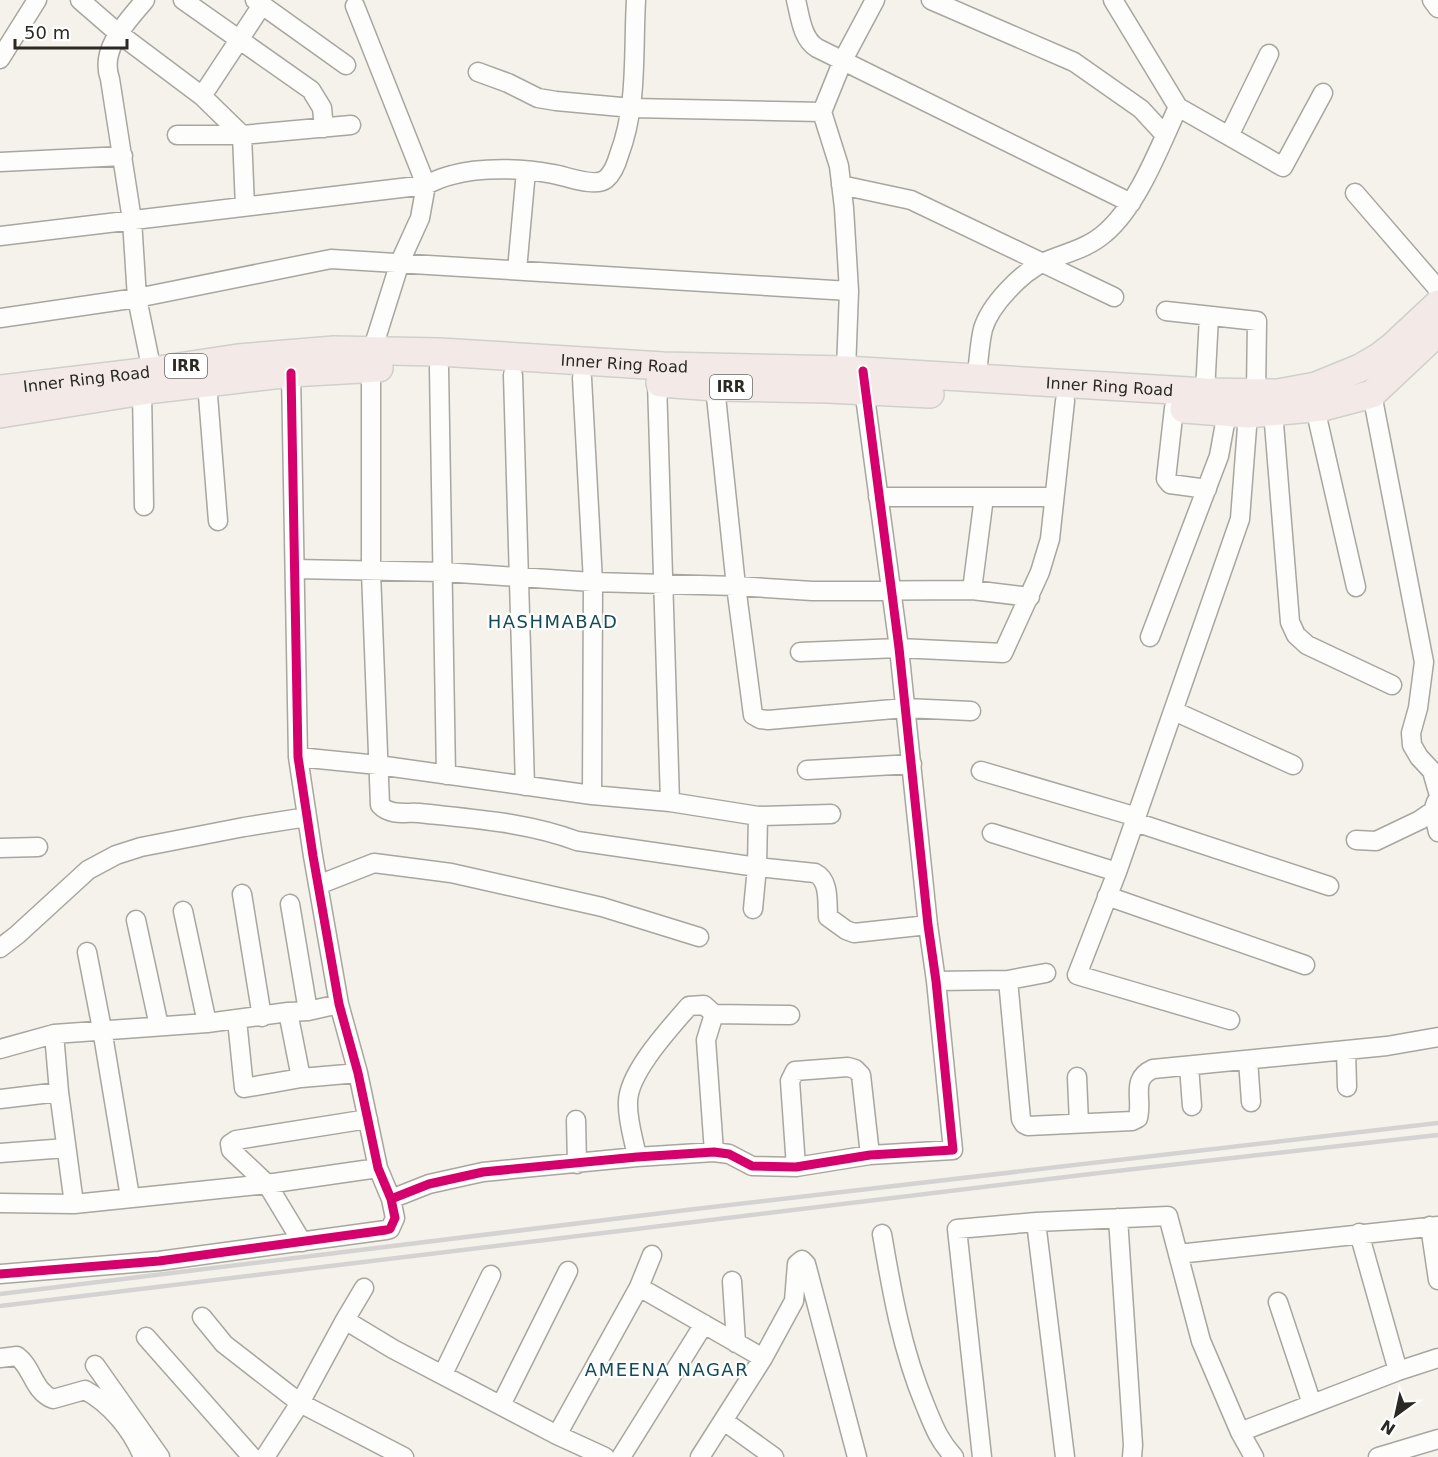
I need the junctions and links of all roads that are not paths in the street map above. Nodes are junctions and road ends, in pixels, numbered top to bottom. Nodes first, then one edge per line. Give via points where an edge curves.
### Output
1 (80, 0) edge
2 (145, 0) edge
3 (183, 0) edge
4 (636, 0) edge
5 (796, 0) edge
6 (875, 0) edge
7 (931, 0) edge
8 (1113, 0) edge
9 (1432, 0) edge
10 (259, 2) edge
11 (28, 3) edge
12 (355, 6) dead end
13 (1438, 8) edge
14 (118, 33) junction
15 (239, 41) junction
16 (1269, 54) dead end
17 (0, 59) edge
18 (843, 60) junction
19 (346, 65) dead end
20 (477, 72) dead end
21 (1323, 93) dead end
22 (202, 96) junction
23 (1178, 107) junction
24 (632, 108) junction
25 (822, 112) junction
26 (351, 125) dead end
27 (324, 128) junction
28 (177, 135) dead end
29 (242, 135) junction
30 (1165, 135) junction
31 (1229, 136) junction
32 (123, 156) junction
33 (0, 162) edge
34 (526, 171) junction
35 (426, 185) junction
36 (841, 185) junction
37 (1355, 193) dead end
38 (1131, 203) junction
39 (245, 207) junction
40 (132, 220) junction
41 (0, 236) edge
42 (400, 262) junction
43 (1041, 263) junction
44 (517, 270) junction
45 (1438, 290) edge
46 (849, 291) junction
47 (1114, 297) dead end
48 (138, 298) junction
49 (1438, 303) edge
50 (1166, 311) dead end
51 (1209, 316) junction
52 (0, 318) edge
53 (1438, 332) edge
54 (372, 359) junction
55 (439, 368) junction
56 (291, 373) junction
57 (513, 375) junction
58 (858, 377) junction
59 (582, 378) junction
60 (976, 379) junction
61 (657, 382) junction
62 (207, 383) junction
63 (150, 384) junction
64 (714, 387) junction
65 (0, 388) edge
66 (1205, 392) junction
67 (1372, 394) junction
68 (1065, 401) junction
69 (1174, 408) junction
70 (1251, 408) junction
71 (1315, 408) junction
72 (0, 414) edge
73 (1207, 489) junction
74 (878, 497) junction
75 (984, 497) junction
76 (1054, 497) junction
77 (144, 506) dead end
78 (218, 521) dead end
79 (294, 569) junction
80 (371, 572) junction
81 (444, 572) junction
82 (520, 578) junction
83 (593, 582) junction
84 (664, 584) junction
85 (736, 586) junction
86 (1356, 587) dead end
87 (892, 590) junction
88 (972, 590) junction
89 (1030, 597) junction
90 (1150, 637) dead end
91 (899, 648) junction
92 (800, 652) dead end
93 (1392, 685) dead end
94 (905, 708) junction
95 (971, 711) dead end
96 (1174, 711) junction
97 (298, 757) junction
98 (912, 764) junction
99 (378, 765) junction
100 (1293, 765) dead end
101 (807, 770) dead end
102 (981, 771) dead end
103 (446, 775) junction
104 (525, 786) junction
105 (1438, 793) edge
106 (592, 795) junction
107 (670, 802) junction
108 (1433, 811) junction
109 (831, 814) dead end
110 (758, 816) junction
111 (307, 817) junction
112 (1136, 819) junction
113 (1438, 832) edge
114 (992, 833) dead end
115 (1356, 840) dead end
116 (39, 847) dead end
117 (0, 848) edge
118 (758, 867) junction
119 (1117, 872) junction
120 (318, 885) junction
121 (1329, 886) dead end
122 (242, 894) dead end
123 (1107, 896) junction
124 (290, 904) dead end
125 (753, 909) dead end
126 (183, 911) dead end
127 (136, 920) dead end
128 (928, 925) junction
129 (699, 937) dead end
130 (0, 948) edge
131 (87, 951) dead end
132 (1305, 964) dead end
133 (1046, 973) dead end
134 (1008, 980) junction
135 (936, 981) junction
136 (339, 1004) junction
137 (309, 1011) junction
138 (288, 1012) junction
139 (714, 1014) junction
140 (790, 1015) dead end
141 (262, 1017) junction
142 (237, 1020) junction
143 (1230, 1020) dead end
144 (207, 1023) junction
145 (159, 1026) junction
146 (102, 1029) junction
147 (54, 1034) junction
148 (1438, 1037) edge
149 (0, 1049) edge
150 (1346, 1050) junction
151 (1248, 1060) junction
152 (1189, 1066) junction
153 (358, 1073) junction
154 (1077, 1077) dead end
155 (301, 1078) junction
156 (1347, 1087) dead end
157 (59, 1092) junction
158 (0, 1099) edge
159 (1251, 1102) dead end
160 (1192, 1106) dead end
161 (368, 1119) junction
162 (576, 1120) dead end
163 (1078, 1123) junction
164 (66, 1148) junction
165 (714, 1152) junction
166 (0, 1153) edge
167 (870, 1155) junction
168 (637, 1157) junction
169 (577, 1164) junction
170 (796, 1167) junction
171 (378, 1168) junction
172 (267, 1184) junction
173 (130, 1197) junction
174 (391, 1199) junction
175 (0, 1203) edge
176 (74, 1204) junction
177 (1118, 1218) junction
178 (1036, 1222) junction
179 (1434, 1226) edge
180 (1359, 1233) junction
181 (882, 1234) dead end
182 (302, 1242) junction
183 (1178, 1254) junction
184 (652, 1255) dead end
185 (568, 1272) dead end
186 (0, 1274) edge
187 (491, 1275) dead end
188 (1438, 1280) edge
189 (732, 1281) dead end
190 (639, 1287) junction
191 (364, 1288) dead end
192 (1278, 1302) dead end
193 (202, 1317) dead end
194 (345, 1320) junction
195 (704, 1324) junction
196 (146, 1337) dead end
197 (736, 1343) junction
198 (0, 1358) edge
199 (763, 1358) junction
200 (1438, 1358) edge
201 (95, 1365) dead end
202 (1398, 1371) junction
203 (443, 1374) junction
204 (300, 1403) junction
205 (1312, 1404) junction
206 (501, 1405) junction
207 (724, 1421) junction
208 (1240, 1432) junction
209 (556, 1436) junction
210 (1435, 1442) edge
211 (143, 1457) edge
212 (160, 1457) edge
213 (252, 1457) edge
214 (265, 1457) edge
215 (404, 1457) edge
216 (605, 1457) edge
217 (621, 1457) edge
218 (700, 1457) edge
219 (774, 1457) edge
220 (857, 1457) edge
221 (954, 1457) edge
222 (982, 1457) edge
223 (1065, 1457) edge
224 (1132, 1457) edge
225 (1254, 1457) edge
226 (1378, 1457) edge

1 - 14 street
2 - 14 street
3 - 15 street
4 - 24 street
5 - 18 street via 810,44
6 - 18 street
7 - 30 street via 1074,62 1141,109
8 - 23 street
9 - 13 street
10 - 15 street
10 - 19 street
11 - 17 street
12 - 35 street
14 - 22 street
14 - 32 street via 106,67
15 - 22 street
15 - 27 street via 311,90 322,108
16 - 31 street
18 - 25 street
18 - 38 street
20 - 24 street via 538,98
21 - 31 street via 1283,167
22 - 29 street
23 - 30 street
23 - 31 street
24 - 25 street
24 - 34 street via 618,158 606,178 598,182 581,181
25 - 36 street
26 - 27 street
27 - 29 street
28 - 29 street
29 - 39 street
30 - 38 street
32 - 33 street
32 - 40 street
34 - 35 street via 453,175
34 - 44 street
35 - 39 street
35 - 42 street via 420,218
36 - 43 street via 911,200
36 - 46 street
37 - 45 street
38 - 43 street via 1104,234 1082,248
39 - 40 street
40 - 41 street
40 - 48 street
42 - 44 street
42 - 48 street via 331,259
42 - 54 street
43 - 47 street
43 - 60 street via 1000,299 990,314
44 - 46 street
46 - 58 street
48 - 52 street
48 - 63 street
49 - 70 highway, Inner Ring Road / IRR via 1392,347 1360,368 1316,386 1278,393
50 - 51 street
51 - 66 street
51 - 70 street via 1257,321
53 - 67 highway, Inner Ring Road / IRR
54 - 55 highway, Inner Ring Road / IRR
54 - 56 highway, Inner Ring Road / IRR
54 - 58 highway, Inner Ring Road / IRR via 440,352
54 - 63 highway, Inner Ring Road / IRR via 334,350 238,358
54 - 80 street
55 - 57 highway, Inner Ring Road / IRR
55 - 81 street
56 - 62 highway, Inner Ring Road / IRR
56 - 79 street
57 - 59 highway, Inner Ring Road / IRR
57 - 82 street
58 - 60 highway, Inner Ring Road / IRR
58 - 64 highway, Inner Ring Road / IRR
58 - 68 highway, Inner Ring Road / IRR
58 - 74 street
59 - 61 highway, Inner Ring Road / IRR
59 - 83 street
60 - 66 highway, Inner Ring Road / IRR
61 - 64 highway, Inner Ring Road / IRR
61 - 84 street
62 - 63 highway, Inner Ring Road / IRR
62 - 78 street
63 - 65 highway, Inner Ring Road / IRR
63 - 72 highway, Inner Ring Road / IRR
63 - 77 street
64 - 85 street
66 - 70 highway, Inner Ring Road / IRR
67 - 71 highway, Inner Ring Road / IRR
67 - 105 street via 1424,662 1412,745 1432,771
68 - 69 highway, Inner Ring Road / IRR
68 - 76 street
69 - 70 highway, Inner Ring Road / IRR
69 - 73 street via 1166,479 1170,484
70 - 71 highway, Inner Ring Road / IRR
70 - 73 street via 1219,456
70 - 93 street via 1290,622 1296,635 1307,645
70 - 96 street via 1240,519
71 - 86 street
73 - 90 street
74 - 75 street
74 - 87 street
75 - 76 street
75 - 88 street
76 - 89 street via 1050,539
79 - 80 street
79 - 97 street
80 - 81 street
80 - 99 street
81 - 82 street
81 - 103 street
82 - 83 street
82 - 104 street
83 - 84 street
83 - 106 street
84 - 85 street
84 - 107 street
85 - 87 street via 812,591
85 - 94 street via 752,712 756,717 768,720
87 - 88 street
87 - 91 street
88 - 89 street
89 - 91 street via 1001,654
91 - 92 street
91 - 94 street
94 - 95 street
94 - 98 street
96 - 100 street
96 - 112 street
97 - 99 street
97 - 111 street
98 - 101 street
98 - 128 street
99 - 103 street
99 - 118 street via 380,805 390,812 529,826 578,841
102 - 112 street
103 - 104 street
104 - 106 street
105 - 108 street
106 - 107 street
107 - 110 street
108 - 113 street
108 - 115 street via 1376,841
109 - 110 street
110 - 118 street
111 - 120 street
111 - 130 street via 221,831 116,855 88,870
112 - 119 street
112 - 121 street
114 - 119 street
116 - 117 street
118 - 125 street
118 - 128 street via 820,876 825,883 828,917 854,933
119 - 123 street
120 - 129 street via 374,863 451,873 602,907
120 - 136 street
122 - 141 street
123 - 132 street
123 - 143 street via 1077,975
124 - 137 street
126 - 144 street
127 - 145 street
128 - 135 street
131 - 146 street
133 - 134 street
134 - 135 street
134 - 163 street via 1024,1124
135 - 167 street via 953,1150
136 - 137 street
136 - 153 street
137 - 138 street
138 - 141 street
138 - 155 street
139 - 140 street
139 - 165 street via 706,1041
139 - 168 street via 704,1005 689,1006 658,1041 635,1079 627,1104
141 - 142 street
142 - 144 street
142 - 155 street via 244,1088
144 - 145 street
145 - 146 street
146 - 147 street
146 - 173 street
147 - 149 street
147 - 157 street
148 - 150 street
150 - 151 street
150 - 156 street
151 - 152 street
151 - 159 street
152 - 160 street
152 - 163 street via 1145,1072 1140,1078 1138,1118
153 - 155 street
153 - 161 street
154 - 163 street
157 - 158 street
157 - 164 street
161 - 171 street
161 - 172 street via 233,1142 231,1150
162 - 169 street
164 - 166 street
164 - 176 street
165 - 168 street
165 - 170 street via 729,1154 752,1166
167 - 170 street
167 - 170 street via 861,1075 848,1067 795,1071 790,1082
168 - 169 street
169 - 174 street via 483,1172 429,1184
171 - 172 street
171 - 174 street
172 - 173 street
172 - 182 street
173 - 176 street
174 - 182 street via 395,1218 390,1229
175 - 176 street
177 - 178 street
177 - 183 street via 1168,1216
177 - 224 street
178 - 222 street via 957,1229
178 - 223 street
179 - 180 street
179 - 188 street
180 - 183 street
180 - 202 street
181 - 221 street via 897,1321 914,1379 940,1442
182 - 186 street via 159,1261
183 - 208 street via 1202,1341
184 - 190 street
185 - 206 street
187 - 203 street
189 - 197 street
190 - 195 street
190 - 209 street
191 - 194 street
192 - 205 street
193 - 204 street via 224,1344
194 - 203 street
194 - 204 street
195 - 197 street
195 - 217 street
196 - 213 street
197 - 199 street
198 - 211 street via 17,1356 39,1390 53,1399 85,1390 101,1399 136,1440
199 - 207 street
199 - 220 street via 794,1301 797,1264 802,1260
200 - 202 street
201 - 212 street
202 - 205 street
203 - 206 street
204 - 214 street
204 - 215 street
205 - 208 street
206 - 209 street
207 - 218 street
207 - 219 street
208 - 225 street
209 - 216 street
210 - 226 street

